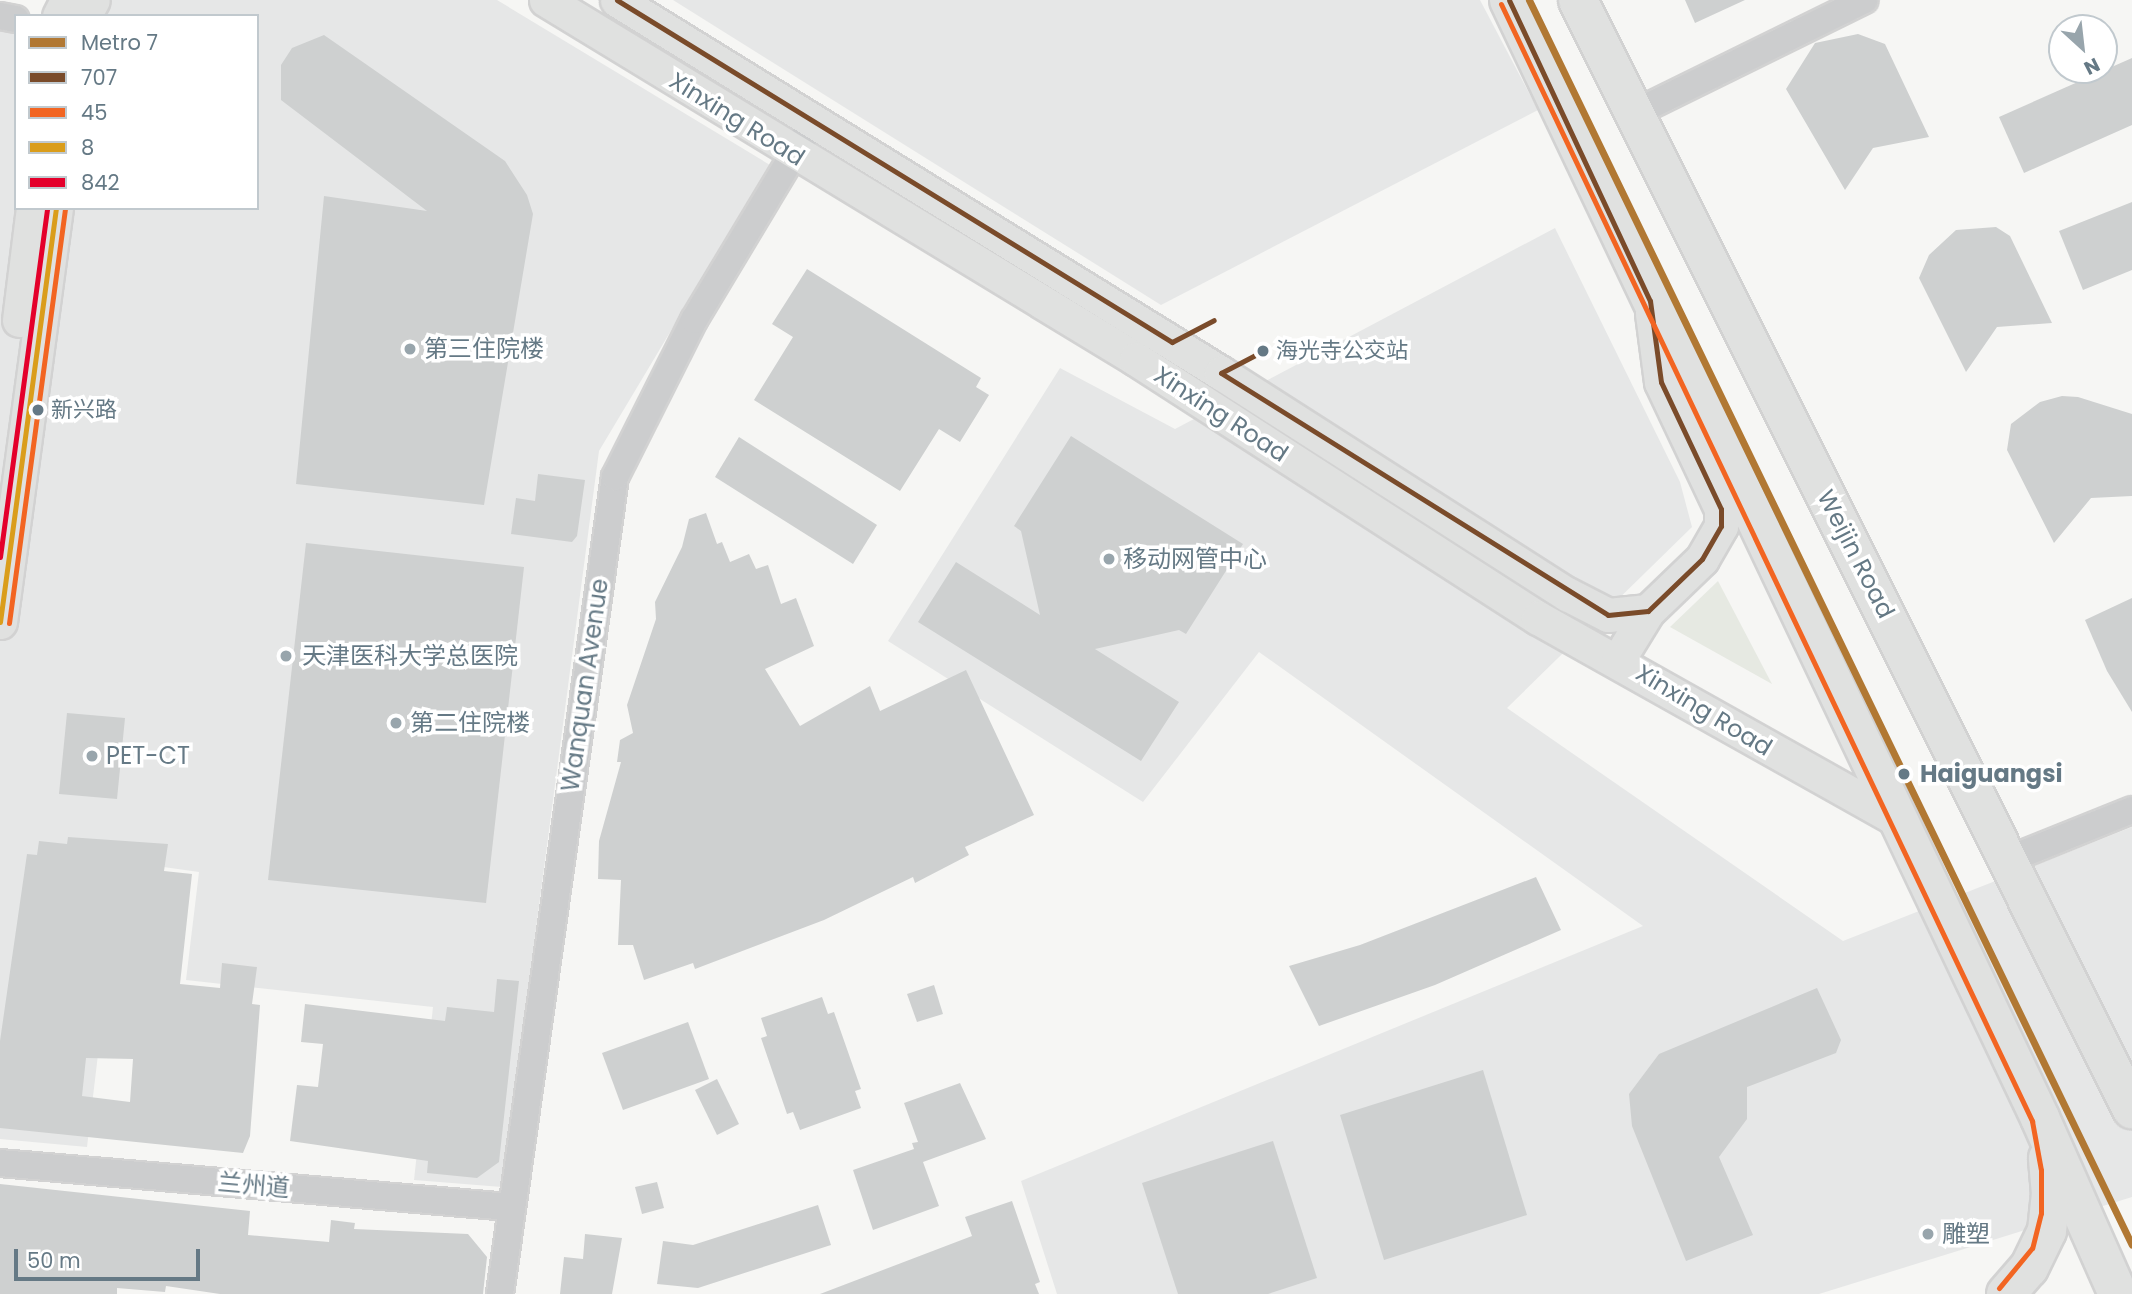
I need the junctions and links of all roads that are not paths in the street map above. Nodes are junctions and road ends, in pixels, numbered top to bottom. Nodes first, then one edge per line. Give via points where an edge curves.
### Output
1 (546, 0) edge
2 (617, 0) edge
3 (1578, 0) edge
4 (1865, 0) edge
5 (1512, 4) edge
6 (1633, 114) junction
7 (811, 124) junction
8 (793, 154) junction
9 (33, 210) edge
10 (57, 210) edge
11 (1650, 301) junction
12 (0, 482) edge
13 (1648, 611) junction
14 (0, 622) edge
15 (1618, 660) junction
16 (2132, 810) edge
17 (1900, 821) junction
18 (2010, 859) junction
19 (2132, 1109) edge
20 (2040, 1118) junction
21 (0, 1163) edge
22 (509, 1207) junction
23 (2132, 1269) edge
24 (2132, 1291) edge
25 (500, 1294) edge
26 (2007, 1294) edge
27 (2117, 1294) edge

1 - 8 main road, Xinxing Road
2 - 7 main road
3 - 6 highway, Weijin Road
4 - 6 street
5 - 11 highway
6 - 18 highway, Weijin Road
7 - 8 street, Wanquan Avenue
7 - 13 main road via 1221,373 1566,594 1608,615
8 - 15 main road, Xinxing Road via 1136,359 1538,618
8 - 22 street, Wanquan Avenue via 694,320 615,477
9 - 12 main road
10 - 14 main road
11 - 13 main road via 1661,382 1721,509 1721,526 1702,559
11 - 17 highway
13 - 15 main road
15 - 17 main road, Xinxing Road
16 - 18 street
17 - 20 highway
18 - 19 highway, Weijin Road
20 - 23 highway
20 - 26 highway via 2050,1169 2050,1214 2040,1252
20 - 27 highway
21 - 22 street, 兰州道
22 - 25 street, Wanquan Avenue
24 - 27 main road

